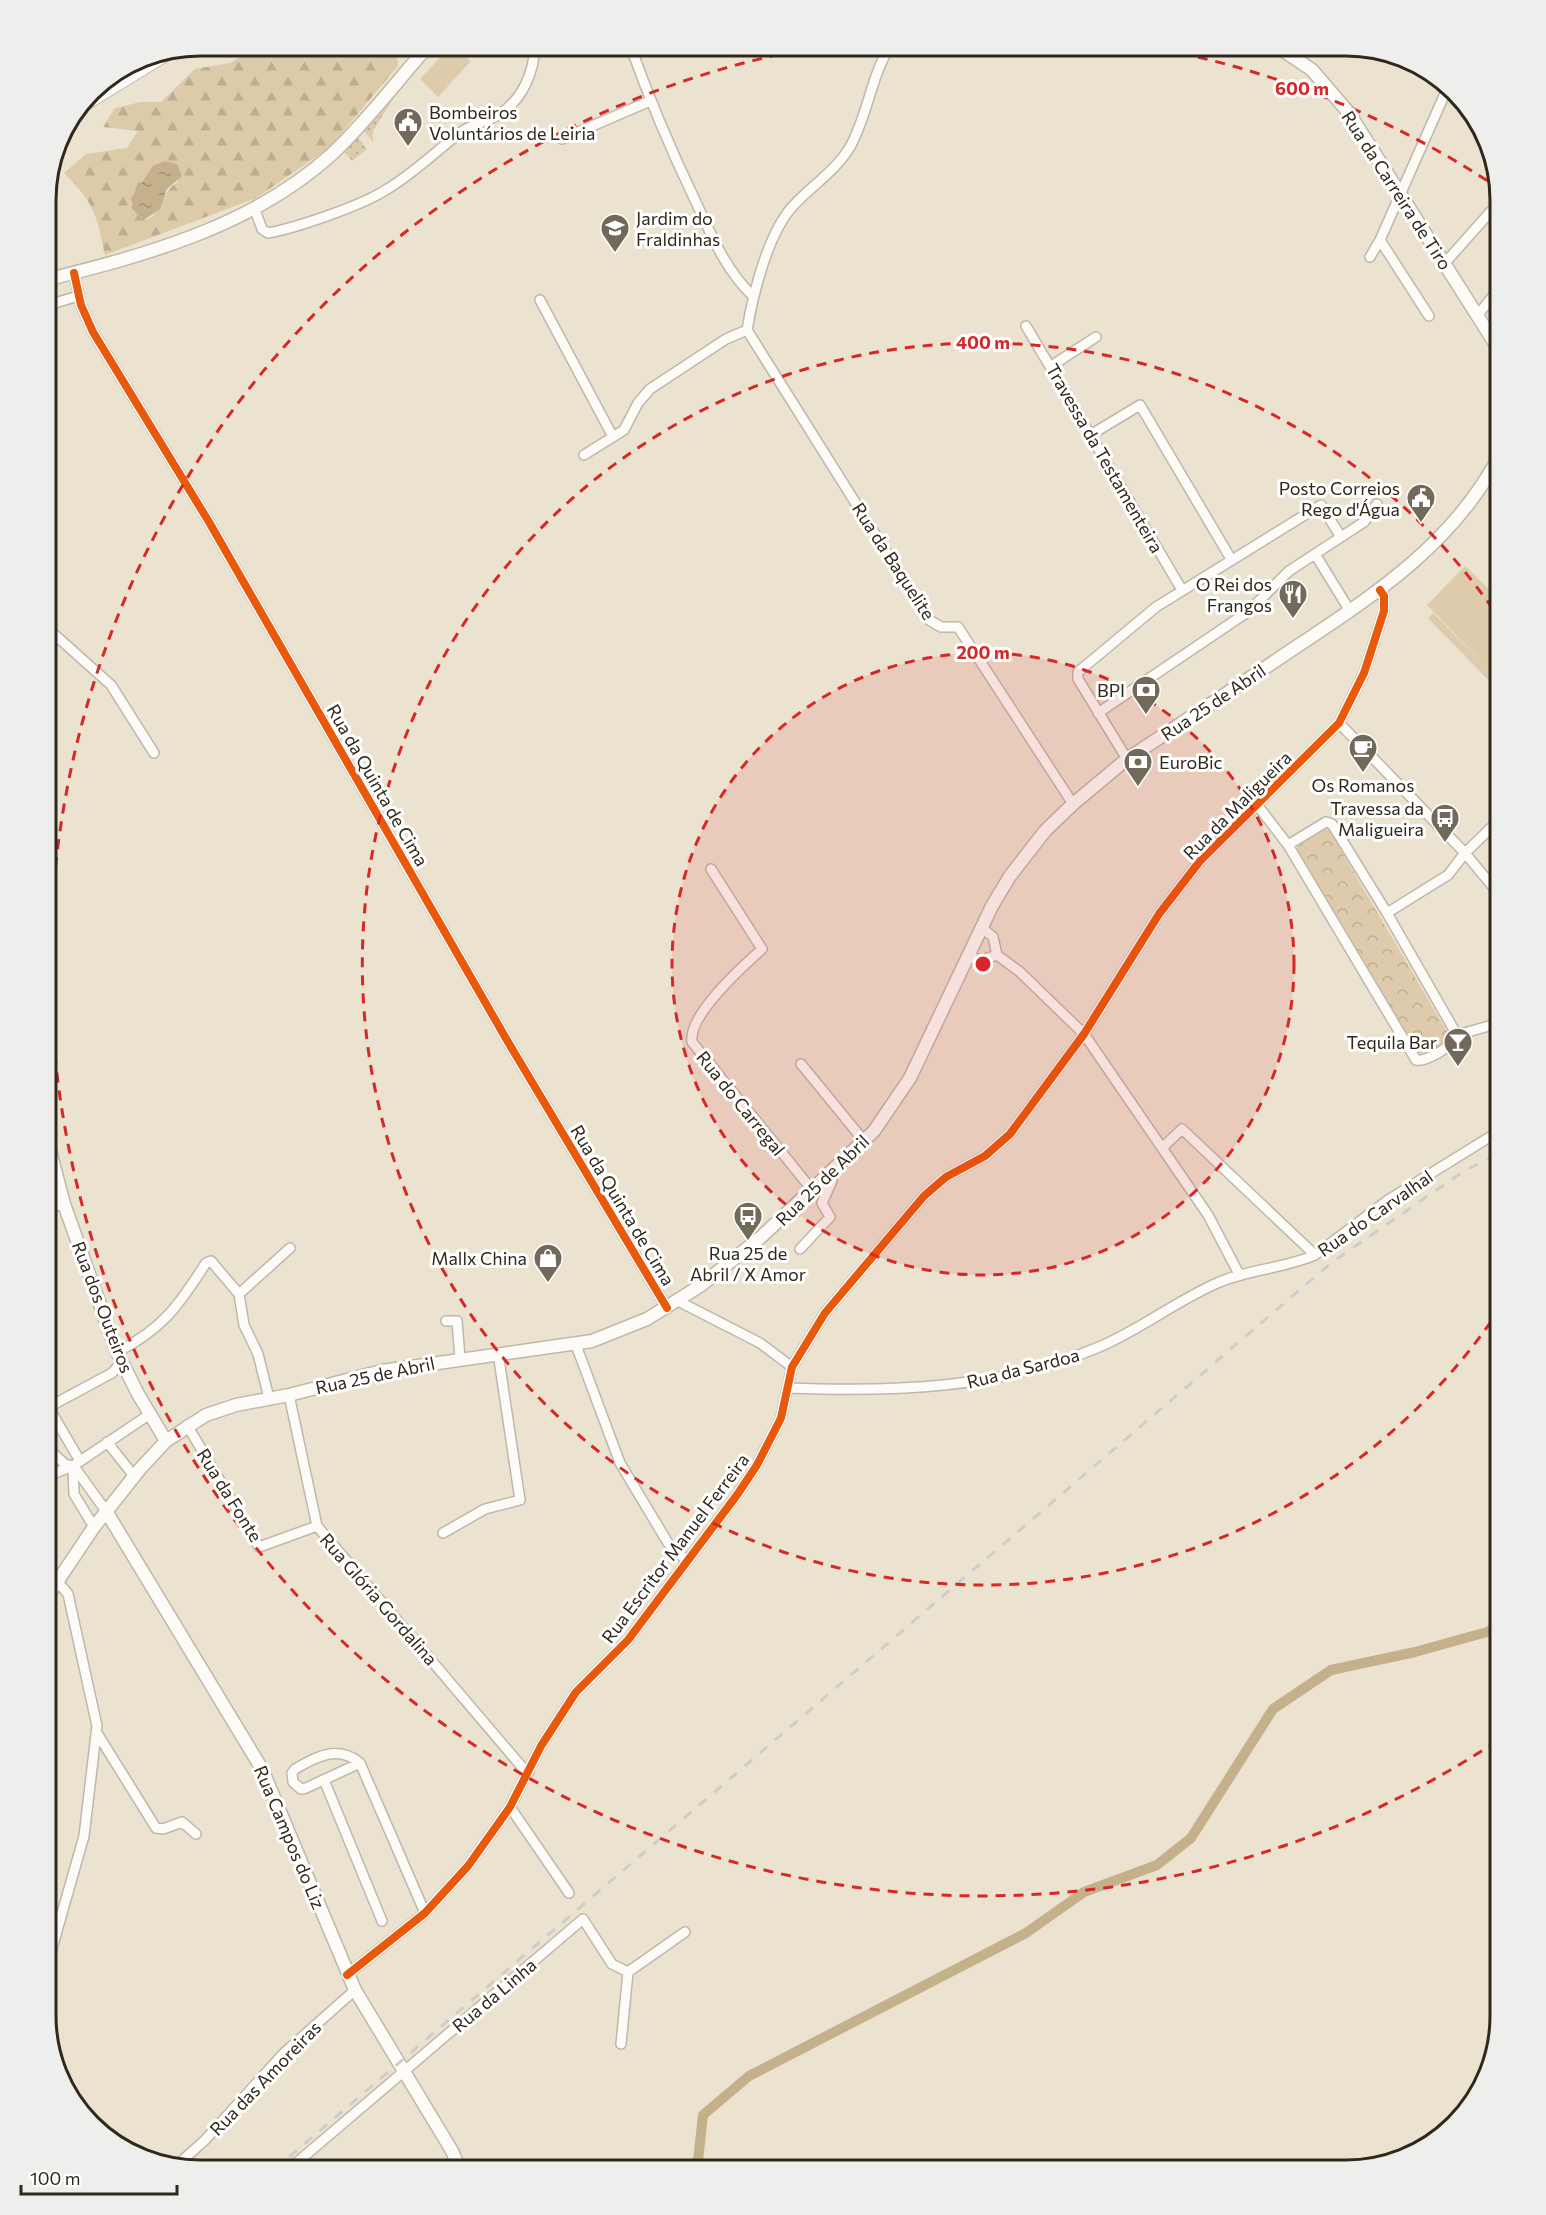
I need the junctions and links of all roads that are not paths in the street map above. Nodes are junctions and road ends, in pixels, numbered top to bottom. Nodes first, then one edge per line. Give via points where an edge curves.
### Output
1 (415, 56) edge
2 (534, 56) edge
3 (634, 56) edge
4 (887, 56) edge
5 (1292, 56) edge
6 (148, 65) edge
7 (106, 90) edge
8 (1444, 95) edge
9 (650, 101) junction
10 (562, 138) dead end
11 (1401, 194) junction
12 (255, 210) junction
13 (1490, 212) edge
14 (1380, 240) junction
15 (1370, 258) dead end
16 (1444, 264) junction
17 (74, 273) junction
18 (56, 277) edge
19 (78, 296) junction
20 (753, 296) junction
21 (540, 300) dead end
22 (1490, 300) edge
23 (56, 303) edge
24 (1429, 316) dead end
25 (1477, 316) junction
26 (1026, 326) dead end
27 (747, 330) junction
28 (1490, 336) edge
29 (1096, 337) dead end
30 (1051, 366) junction
31 (1092, 434) junction
32 (613, 437) junction
33 (584, 455) dead end
34 (1490, 458) edge
35 (1490, 470) edge
36 (1377, 504) dead end
37 (1449, 527) junction
38 (1341, 537) junction
39 (1315, 554) junction
40 (1231, 559) junction
41 (1182, 590) junction
42 (1380, 590) junction
43 (1350, 611) junction
44 (56, 636) edge
45 (1098, 713) junction
46 (1339, 723) junction
47 (154, 753) dead end
48 (1127, 759) junction
49 (1073, 804) junction
50 (1258, 806) junction
51 (1490, 829) edge
52 (1288, 845) junction
53 (1465, 853) junction
54 (711, 869) dead end
55 (1490, 883) edge
56 (1387, 913) junction
57 (981, 927) junction
58 (997, 955) junction
59 (967, 957) junction
60 (1490, 1026) edge
61 (1084, 1034) junction
62 (1457, 1035) junction
63 (801, 1064) dead end
64 (1490, 1136) edge
65 (864, 1141) junction
66 (1162, 1148) junction
67 (56, 1174) edge
68 (829, 1176) junction
69 (813, 1191) junction
70 (64, 1204) junction
71 (56, 1206) edge
72 (290, 1248) dead end
73 (800, 1249) dead end
74 (1316, 1255) junction
75 (1239, 1274) junction
76 (239, 1294) junction
77 (678, 1301) junction
78 (667, 1308) junction
79 (446, 1321) dead end
80 (576, 1345) junction
81 (498, 1353) junction
82 (119, 1357) junction
83 (459, 1358) junction
84 (792, 1367) junction
85 (789, 1388) junction
86 (290, 1395) junction
87 (269, 1398) junction
88 (56, 1403) edge
89 (150, 1414) junction
90 (56, 1424) edge
91 (187, 1425) junction
92 (166, 1441) junction
93 (107, 1442) junction
94 (56, 1456) edge
95 (77, 1463) junction
96 (56, 1472) edge
97 (134, 1476) junction
98 (106, 1511) junction
99 (317, 1526) junction
100 (93, 1527) junction
101 (442, 1533) dead end
102 (687, 1561) junction
103 (57, 1581) joint
104 (97, 1733) junction
105 (360, 1763) junction
106 (529, 1772) junction
107 (324, 1780) junction
108 (510, 1808) junction
109 (196, 1833) dead end
110 (569, 1893) dead end
111 (424, 1912) junction
112 (382, 1921) dead end
113 (685, 1932) dead end
114 (56, 1934) edge
115 (628, 1972) junction
116 (347, 1975) junction
117 (355, 1990) junction
118 (621, 2044) dead end
119 (404, 2071) junction
120 (184, 2158) edge
121 (301, 2159) edge
122 (455, 2159) edge

1 - 12 main road via 332,154
2 - 12 street via 528,82 498,115 464,130 387,190 362,203 268,233 262,229
3 - 9 street
4 - 20 street via 854,138 840,162 786,214
5 - 11 main road, Rua da Carreira de Tiro via 1333,91
6 - 7 main road
8 - 11 street
9 - 10 street
9 - 20 street via 724,258
11 - 14 street
11 - 16 main road, Rua da Carreira de Tiro
12 - 17 main road via 185,238
13 - 16 street
14 - 15 street
14 - 24 street
16 - 25 main road, Rua da Carreira de Tiro
17 - 18 main road
17 - 19 street, Rua da Quinta de Cima
19 - 23 street
19 - 78 street, Rua da Quinta de Cima via 93,332 209,522 508,1042
20 - 27 street
21 - 32 street
22 - 25 street
25 - 28 main road, Rua da Carreira de Tiro
26 - 30 street, Travessa da Testamenteira
27 - 32 street via 726,339 650,389 624,430
27 - 49 street, Rua da Baquelite via 929,620 941,627 958,627
29 - 30 street
30 - 31 street, Travessa da Testamenteira
31 - 40 street via 1140,405
31 - 41 street, Travessa da Testamenteira
32 - 33 street
34 - 37 main road, Rua 25 de Abril
35 - 37 main road, Rua 25 de Abril
36 - 38 street via 1364,522
37 - 42 main road, Rua 25 de Abril via 1420,559
38 - 39 street
38 - 40 street via 1321,505
39 - 43 street
39 - 45 street via 1285,574 1244,615
40 - 41 street
41 - 45 street via 1078,672 1078,679
42 - 43 main road, Rua 25 de Abril
42 - 46 street, Rua da Maligueira via 1384,611 1364,673
43 - 48 main road, Rua 25 de Abril
44 - 47 street via 111,685
45 - 48 street
46 - 50 street, Rua da Maligueira
46 - 53 street
48 - 49 main road, Rua 25 de Abril
49 - 57 main road, Rua 25 de Abril via 1020,863
50 - 52 street
50 - 61 street, Rua da Maligueira via 1200,861 1159,914
51 - 53 street
52 - 56 street via 1330,822
52 - 62 street via 1416,1060 1423,1061 1453,1043
53 - 55 street
53 - 56 street via 1448,875
54 - 69 street, Rua do Carregal via 766,946 734,974 695,1023 692,1042
56 - 62 street
57 - 58 street via 993,937
57 - 59 main road, Rua 25 de Abril
58 - 59 street via 982,960
58 - 61 street
59 - 65 main road, Rua 25 de Abril via 910,1078 890,1111
60 - 62 street
61 - 66 street
61 - 84 street, Rua da Maligueira via 1010,1134 985,1156 946,1177 903,1218 825,1313
63 - 65 street
64 - 74 street, Rua do Carvalhal via 1388,1200
65 - 68 main road, Rua 25 de Abril
66 - 74 street via 1182,1129
66 - 75 street via 1208,1215
67 - 70 main road, Rua dos Outeiros
68 - 69 main road, Rua 25 de Abril
68 - 73 street via 832,1181 822,1203 830,1217
69 - 77 main road, Rua 25 de Abril via 745,1251
70 - 71 street
70 - 82 main road, Rua dos Outeiros
72 - 76 street
74 - 75 street, Rua do Carvalhal
75 - 85 street, Rua da Sardoa via 1213,1284 1115,1340 1032,1368 929,1388
76 - 82 street via 211,1261 206,1263 163,1323
76 - 87 street via 244,1325 258,1354
77 - 78 main road, Rua 25 de Abril
77 - 84 street via 760,1343
78 - 80 main road, Rua 25 de Abril
79 - 83 street via 457,1321
80 - 81 main road, Rua 25 de Abril
80 - 102 street via 620,1463 668,1544
81 - 83 main road, Rua 25 de Abril
81 - 101 street via 520,1500 485,1509
82 - 88 street via 112,1372
82 - 89 main road, Rua dos Outeiros
83 - 86 main road, Rua 25 de Abril via 382,1371
84 - 85 street, Rua Escritor Manuel Ferreira
85 - 102 street, Rua Escritor Manuel Ferreira via 781,1418 757,1465
86 - 87 main road, Rua 25 de Abril
86 - 99 street, Rua Glória Gordalina
87 - 91 main road, Rua 25 de Abril via 217,1411
89 - 92 main road, Rua dos Outeiros
89 - 93 street
90 - 95 street
91 - 92 main road, Rua 25 de Abril
91 - 99 street, Rua da Fonte via 259,1547
92 - 97 main road, Rua 25 de Abril
93 - 95 street
93 - 97 street
94 - 95 street via 65,1464
95 - 96 street
95 - 98 street
95 - 100 street via 74,1494
97 - 98 main road, Rua 25 de Abril
98 - 100 main road, Rua 25 de Abril
98 - 116 main road, Rua Campos do Liz via 262,1769
99 - 106 street, Rua Glória Gordalina
100 - 103 main road, Rua 25 de Abril
102 - 106 street, Rua Escritor Manuel Ferreira via 627,1640 576,1692
103 - 104 street via 68,1594
104 - 109 street via 156,1828 182,1822
104 - 114 street via 84,1836
105 - 107 street
105 - 107 street via 344,1753 333,1752 299,1766 292,1773 293,1782 301,1789
105 - 111 street
106 - 108 street, Rua Escritor Manuel Ferreira
107 - 112 street
108 - 110 street
108 - 111 street, Rua Escritor Manuel Ferreira via 468,1866
111 - 116 street, Rua Escritor Manuel Ferreira
113 - 115 street
115 - 118 street
115 - 119 street, Rua da Linha via 612,1964 583,1919
116 - 117 main road, Rua Campos do Liz
117 - 119 main road, Rua Campos do Liz
117 - 120 street, Rua das Amoreiras via 284,2053
119 - 121 street, Rua da Linha
119 - 122 main road, Rua Campos do Liz

